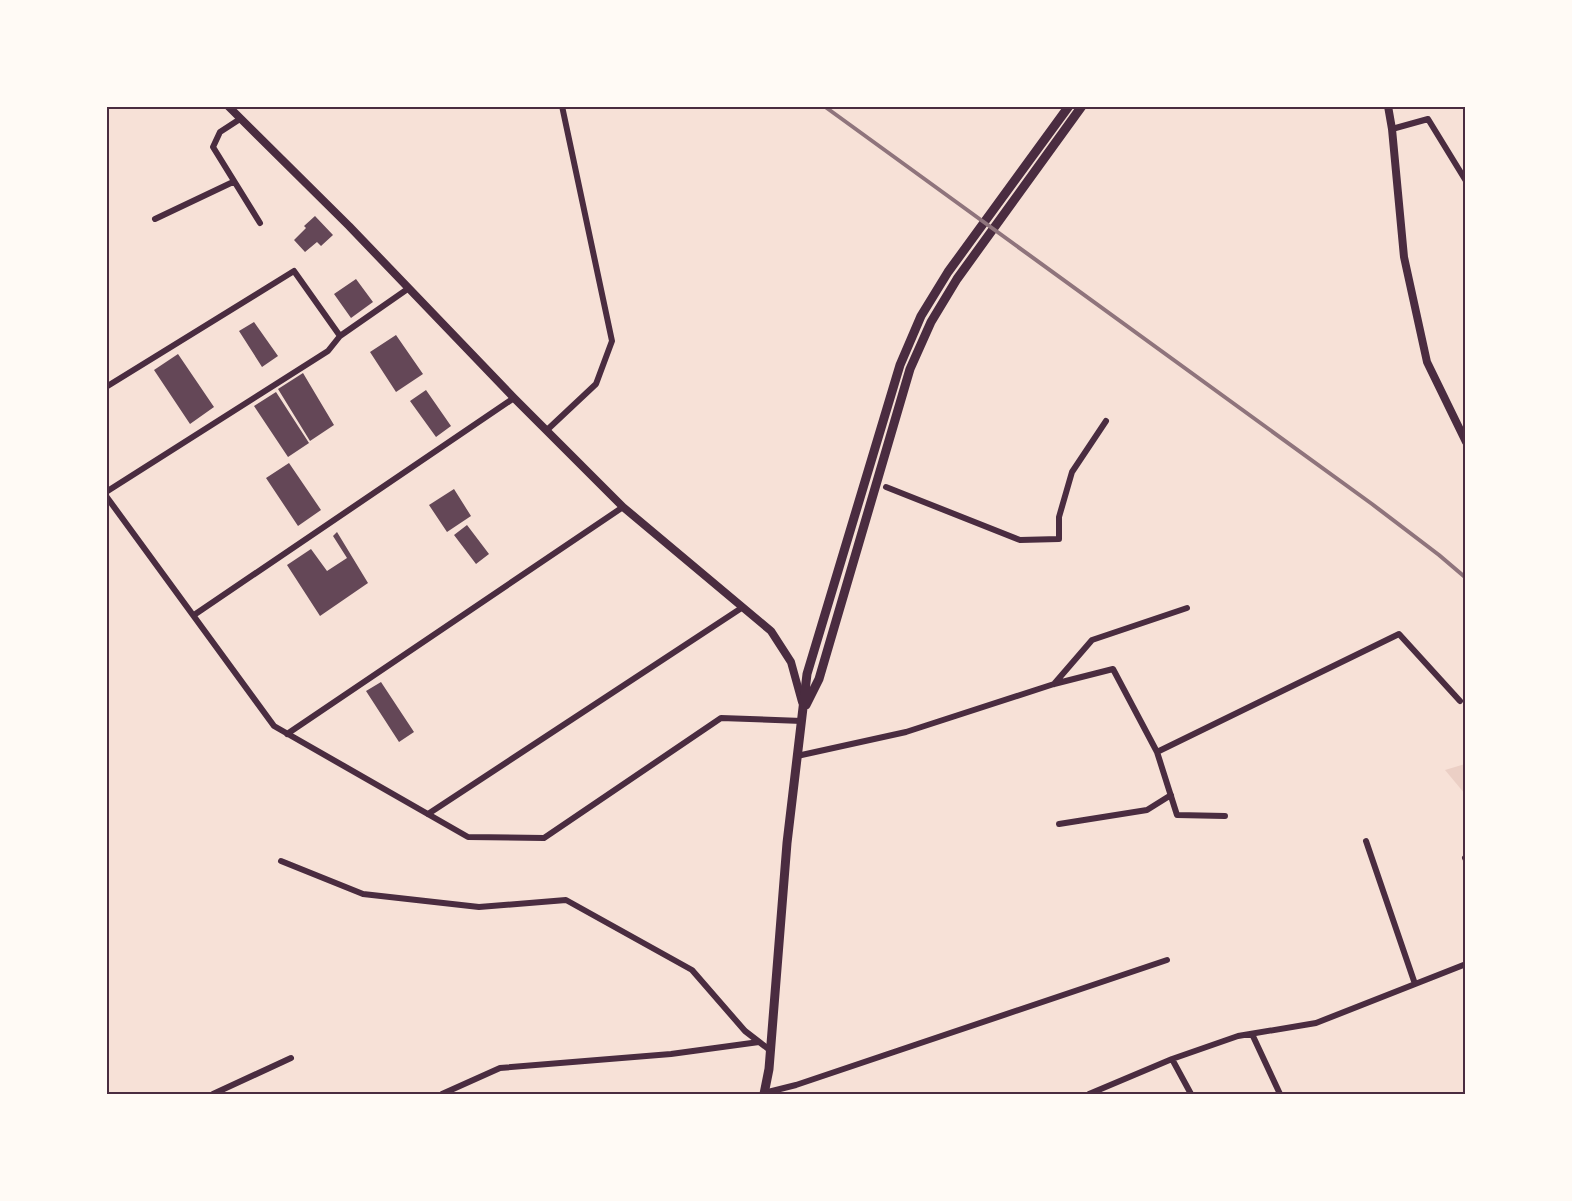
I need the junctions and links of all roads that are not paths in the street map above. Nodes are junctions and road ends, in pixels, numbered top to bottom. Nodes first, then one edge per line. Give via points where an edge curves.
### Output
1 (228, 106) edge
2 (562, 106) edge
3 (1069, 106) edge
4 (1082, 106) edge
5 (1388, 106) edge
6 (240, 119) junction
7 (1392, 129) junction
8 (1466, 181) edge
9 (233, 182) junction
10 (155, 219) dead end
11 (260, 223) dead end
12 (409, 288) junction
13 (340, 336) junction
14 (106, 387) edge
15 (514, 398) junction
16 (1106, 421) dead end
17 (547, 430) junction
18 (1466, 442) edge
19 (886, 487) dead end
20 (106, 494) edge
21 (623, 507) junction
22 (743, 607) junction
23 (1187, 608) dead end
24 (194, 615) junction
25 (1054, 684) junction
26 (1460, 701) dead end
27 (804, 710) junction
28 (802, 721) junction
29 (287, 734) junction
30 (1157, 752) junction
31 (797, 756) junction
32 (1170, 795) junction
33 (428, 814) junction
34 (1225, 816) dead end
35 (1059, 824) dead end
36 (1366, 841) dead end
37 (281, 861) dead end
38 (1167, 960) dead end
39 (1466, 964) edge
40 (1415, 984) junction
41 (1252, 1034) junction
42 (759, 1042) junction
43 (771, 1051) junction
44 (291, 1058) dead end
45 (1172, 1059) junction
46 (764, 1094) edge
47 (213, 1095) edge
48 (442, 1095) edge
49 (1089, 1095) edge
50 (1191, 1095) edge
51 (1281, 1095) edge

1 - 6 street
2 - 17 street via 612,341 596,384
3 - 27 main road via 948,272 921,316 900,365 807,674
4 - 27 main road via 957,279 931,322 910,369 819,679
5 - 7 main road
6 - 9 street via 220,132 213,147
6 - 12 street
7 - 8 street via 1428,119
7 - 18 main road via 1404,257 1427,362
9 - 10 street
9 - 11 street
12 - 13 street
12 - 15 street
13 - 14 street via 294,271
13 - 20 street via 327,351
15 - 17 street
15 - 24 street
16 - 19 street via 1072,472 1059,517 1059,539 1020,540
17 - 21 street
20 - 24 street
21 - 22 street
21 - 29 street
22 - 27 street via 771,631 791,662
22 - 33 street
23 - 25 street via 1092,640
24 - 29 street via 274,726
25 - 30 street via 1113,669
25 - 31 street via 906,732
26 - 30 street via 1399,634
27 - 28 main road
28 - 31 main road
28 - 33 street via 721,718 544,838 468,837
29 - 33 street
30 - 32 street
31 - 43 main road
32 - 34 street via 1177,815
32 - 35 street via 1147,810
36 - 40 street
37 - 42 street via 363,894 479,907 566,900 692,970
38 - 46 street
39 - 40 street
40 - 41 street via 1316,1023
41 - 45 street
41 - 51 street
42 - 43 street
42 - 48 street via 672,1054 500,1068
43 - 46 main road
44 - 47 street
45 - 49 street
45 - 50 street

